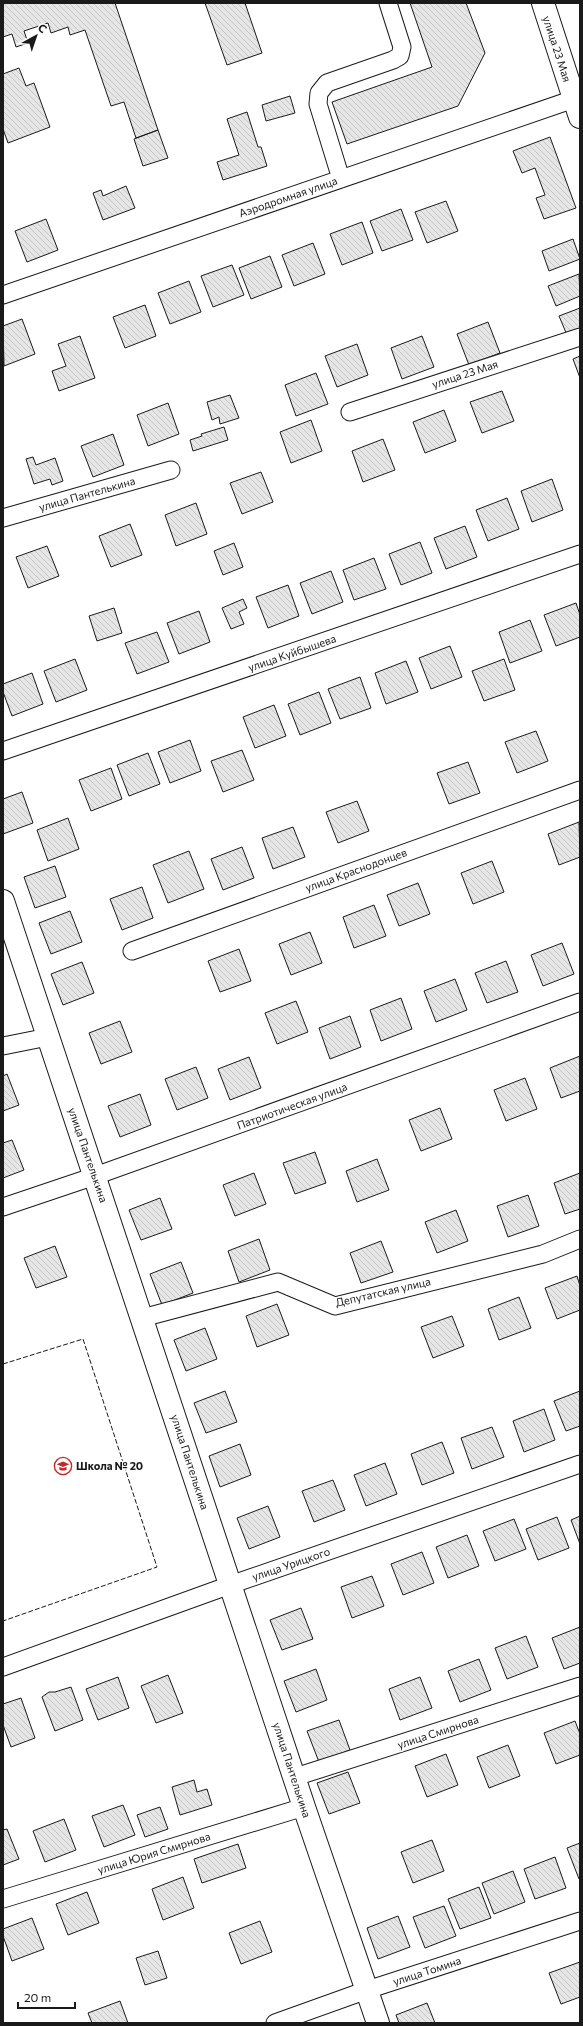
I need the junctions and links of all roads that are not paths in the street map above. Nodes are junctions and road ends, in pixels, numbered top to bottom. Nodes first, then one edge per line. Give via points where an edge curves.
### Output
1 (388, 3) edge
2 (542, 3) edge
3 (577, 108) edge
4 (341, 179) junction
5 (3, 295) edge
6 (580, 337) edge
7 (350, 412) dead end
8 (171, 470) dead end
9 (3, 518) edge
10 (580, 554) edge
11 (3, 751) edge
12 (580, 790) edge
13 (3, 901) edge
14 (132, 951) dead end
15 (580, 1002) edge
16 (48, 1037) junction
17 (3, 1046) edge
18 (95, 1176) junction
19 (3, 1207) edge
20 (580, 1239) edge
21 (142, 1318) junction
22 (580, 1464) edge
23 (230, 1585) junction
24 (3, 1667) edge
25 (580, 1686) edge
26 (295, 1777) junction
27 (304, 1807) junction
28 (3, 1899) edge
29 (580, 1921) edge
30 (367, 1990) junction
31 (275, 2023) edge
32 (378, 2023) edge

1 - 4 street via 402,47 400,56 327,83 320,93 318,104
2 - 3 main road, улица 23 Мая
3 - 4 street, Аэродромная улица
4 - 5 street, Аэродромная улица
6 - 7 street, улица 23 Мая
8 - 9 street, улица Пантелькина
10 - 11 street, улица Куйбышева
12 - 14 street, улица Краснодонцев
13 - 16 main road, улица Пантелькина
15 - 18 street, Патриотическая улица
16 - 17 street
16 - 18 main road, улица Пантелькина
18 - 19 street, Патриотическая улица
18 - 21 main road, улица Пантелькина
20 - 21 street, Депутатская улица via 543,1254 335,1306 278,1282
21 - 23 main road, улица Пантелькина
22 - 23 street, улица Урицкого
23 - 24 street, улица Урицкого
23 - 26 main road, улица Пантелькина
25 - 26 street, улица Смирнова
26 - 27 main road, улица Пантелькина
27 - 28 street, улица Юрия Смирнова
27 - 30 main road, улица Пантелькина
29 - 30 street, улица Томина
30 - 31 street, улица Томина
30 - 32 main road, улица Пантелькина

